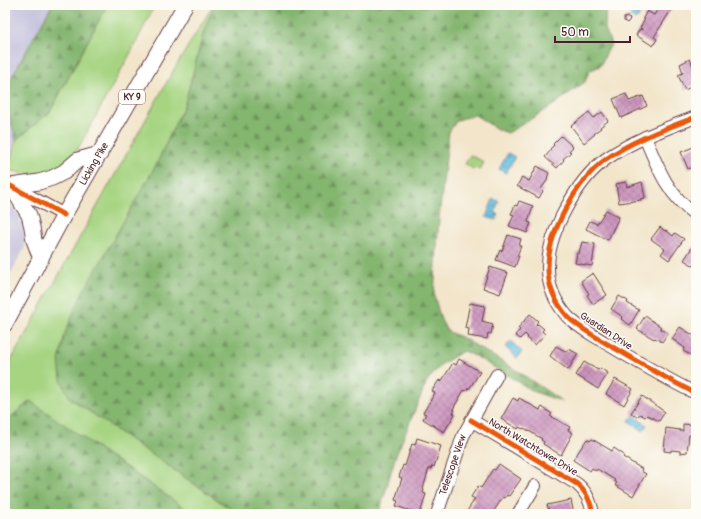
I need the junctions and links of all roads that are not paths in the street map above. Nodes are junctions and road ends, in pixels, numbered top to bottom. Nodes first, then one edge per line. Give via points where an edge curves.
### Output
1 (185, 5) edge
2 (696, 117) edge
3 (645, 137) junction
4 (100, 154) junction
5 (8, 184) edge
6 (64, 215) junction
7 (696, 215) edge
8 (41, 259) junction
9 (5, 324) edge
10 (497, 375) dead end
11 (692, 391) dead end
12 (471, 420) junction
13 (535, 486) dead end
14 (437, 514) edge
15 (518, 514) edge
16 (593, 514) edge

1 - 4 main road, Licking Pike / KY 9
2 - 3 street, Guardian Drive
3 - 7 street via 667,185 682,204
3 - 11 street, Guardian Drive via 605,160 573,196 550,250 549,280 558,303 582,328 649,369
4 - 5 main road via 78,160 52,178 39,182
4 - 6 main road, Licking Pike / KY 9
5 - 6 street
5 - 8 main road via 28,215
6 - 8 main road, Licking Pike / KY 9
8 - 9 main road, Licking Pike / KY 9
10 - 12 street, Telescope View
12 - 14 street, Telescope View via 461,440
12 - 16 street, North Watchtower Drive via 577,484 586,492
13 - 15 street

